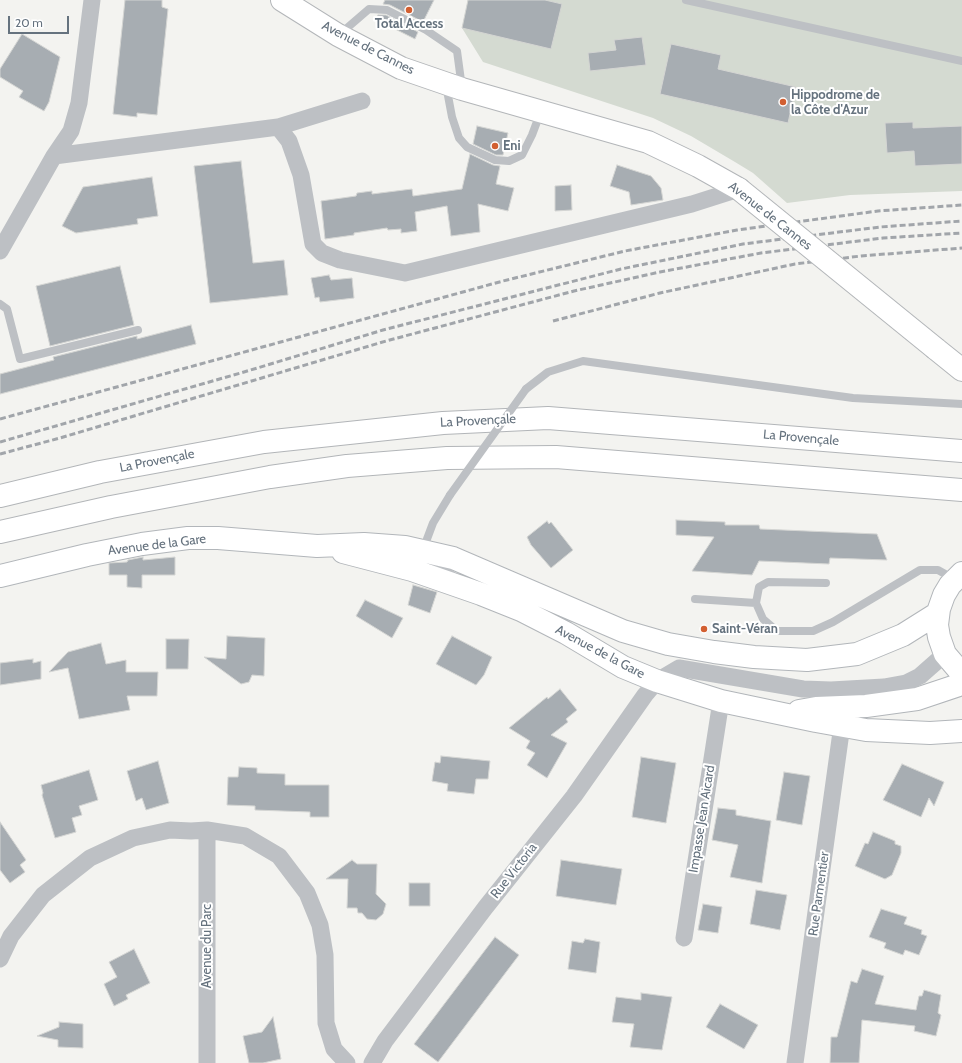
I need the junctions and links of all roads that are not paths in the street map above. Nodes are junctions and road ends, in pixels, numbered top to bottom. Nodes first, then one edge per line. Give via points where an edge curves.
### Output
1 (92, 0) edge
2 (282, 0) edge
3 (686, 0) edge
4 (338, 35) junction
5 (962, 61) edge
6 (463, 88) junction
7 (362, 101) dead end
8 (541, 111) junction
9 (278, 127) junction
10 (54, 156) junction
11 (743, 185) junction
12 (0, 251) edge
13 (0, 304) edge
14 (138, 330) dead end
15 (962, 353) edge
16 (962, 370) edge
17 (962, 404) edge
18 (962, 451) edge
19 (962, 490) edge
20 (0, 496) edge
21 (0, 532) edge
22 (317, 546) junction
23 (426, 552) junction
24 (0, 576) edge
25 (958, 576) edge
26 (826, 583) dead end
27 (481, 594) junction
28 (695, 599) dead end
29 (756, 603) junction
30 (938, 613) junction
31 (945, 654) junction
32 (962, 674) edge
33 (657, 681) junction
34 (962, 684) edge
35 (721, 701) junction
36 (782, 714) junction
37 (842, 725) junction
38 (962, 731) edge
39 (207, 830) junction
40 (684, 938) dead end
41 (0, 959) edge
42 (207, 1063) edge
43 (347, 1063) edge
44 (372, 1063) edge
45 (795, 1063) edge

1 - 10 street via 79,104 71,131
2 - 4 main road, Avenue de Cannes
3 - 5 lane
4 - 6 main road, Avenue de Cannes via 401,68
4 - 6 lane via 369,9 386,10 426,30 457,51
6 - 8 main road, Avenue de Cannes
6 - 8 lane via 452,117 459,138 467,147 495,160 509,162 522,155
6 - 11 main road, Avenue de Cannes via 534,98 654,131 708,158
7 - 9 street
8 - 11 main road, Avenue de Cannes via 648,142
9 - 10 street
9 - 11 street via 289,141 301,175 313,244 322,253 340,260 405,272 692,204
10 - 12 street
11 - 15 main road, Avenue de Cannes
11 - 16 main road, Avenue de Cannes, bridge
13 - 14 lane via 7,309 20,359
17 - 23 lane, bridge via 853,398 583,362 548,372 526,389 450,495 427,539
18 - 20 main road, La Provençale via 548,418 443,422 218,449 100,472
19 - 21 main road via 556,457 447,458 347,466 270,477 133,502
22 - 23 main road, Avenue de la Gare via 364,544 405,547
22 - 24 main road, Avenue de la Gare via 188,538 87,555
22 - 27 main road, Avenue de la Gare via 412,570
23 - 27 lane via 439,566
23 - 30 main road, Avenue de la Gare via 452,558 623,631 668,644 746,656 807,660 857,654 902,635
25 - 29 lane via 938,570 920,570 833,622 813,631 777,631 763,619
25 - 30 main road via 944,595
26 - 29 lane via 768,582 759,587
27 - 33 main road, Avenue de la Gare via 521,610 623,667
28 - 29 lane
30 - 31 main road via 938,631
31 - 32 main road
31 - 33 street, Rue Victoria via 920,676 906,683 878,688 803,689 679,668
33 - 35 main road, Avenue de la Gare
33 - 44 street, Rue Victoria via 574,796 390,1034
34 - 36 main road via 917,699 866,706 816,708
35 - 36 main road, Avenue de la Gare
35 - 40 street, Impasse Jean Aicard
36 - 37 main road, Avenue de la Gare
37 - 38 main road, Avenue de la Gare via 897,732
37 - 45 street, Rue Parmentier
39 - 41 street via 170,830 133,838 90,858 43,894 11,936
39 - 42 street, Avenue du Parc
39 - 43 street via 245,836 278,856 307,893 320,925 325,955 326,1022 334,1049

